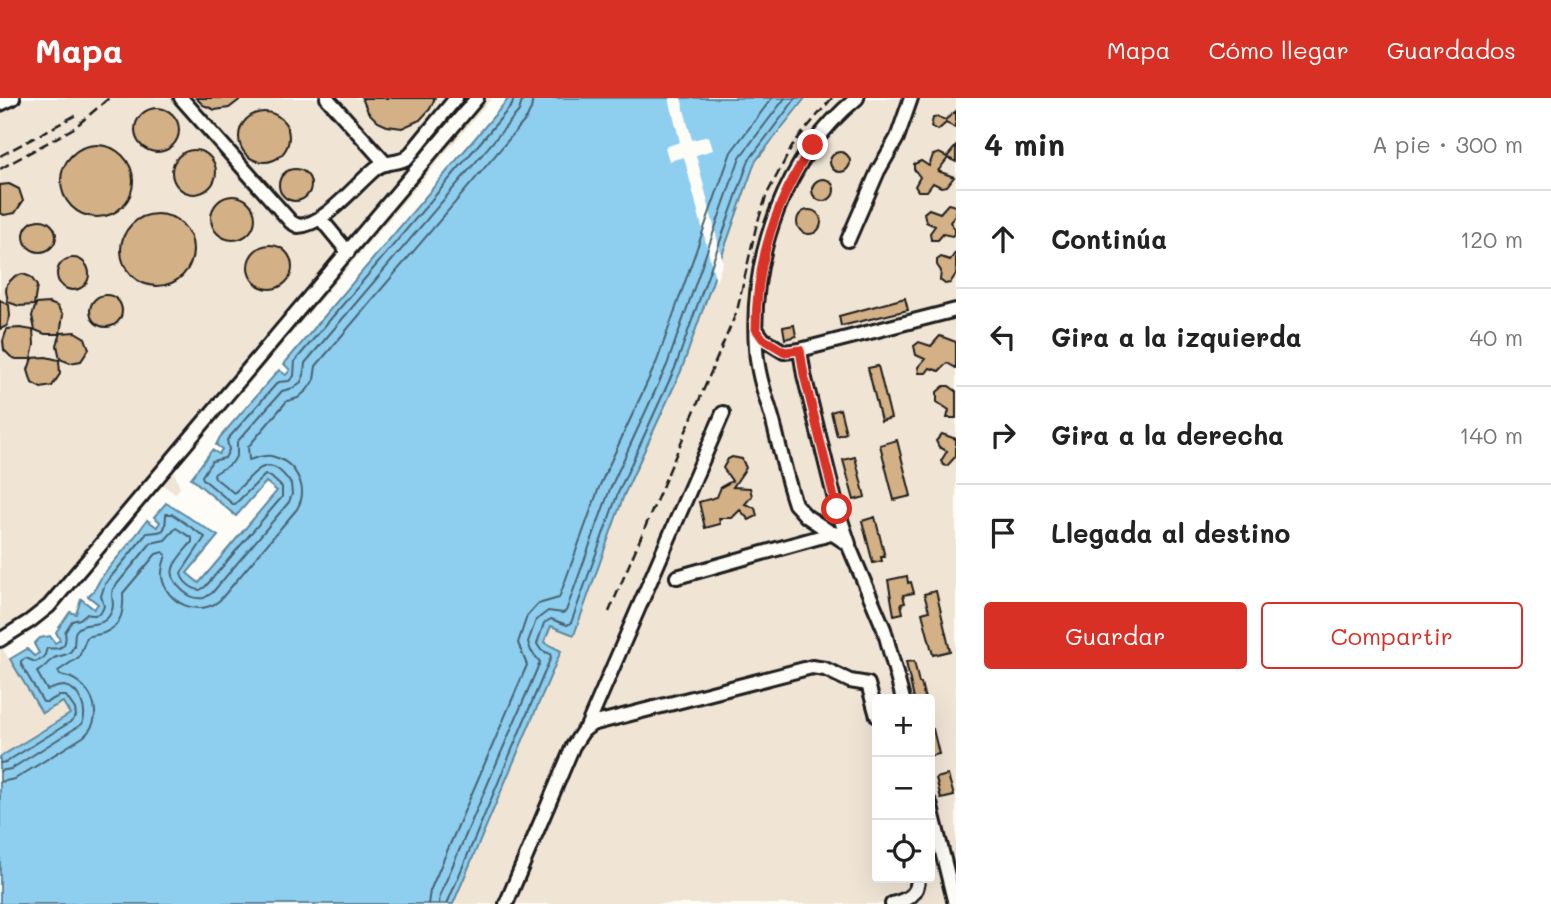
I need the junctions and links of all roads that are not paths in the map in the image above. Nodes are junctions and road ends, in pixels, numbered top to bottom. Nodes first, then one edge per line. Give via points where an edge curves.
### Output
1 (13, 98) edge
2 (181, 98) edge
3 (327, 98) edge
4 (456, 98) edge
5 (477, 98) edge
6 (857, 98) edge
7 (909, 103) edge
8 (0, 104) edge
9 (386, 164) junction
10 (320, 218) junction
11 (848, 240) dead end
12 (348, 252) junction
13 (956, 310) edge
14 (756, 329) junction
15 (800, 350) junction
16 (723, 413) dead end
17 (834, 533) junction
18 (852, 551) junction
19 (677, 577) dead end
20 (0, 640) edge
21 (902, 694) edge
22 (872, 698) edge
23 (587, 727) junction
24 (934, 820) edge
25 (918, 883) edge
26 (506, 904) edge
27 (892, 904) edge
28 (955, 904) edge

1 - 8 lane
2 - 10 lane via 290,222 305,226
3 - 9 lane
4 - 9 lane via 407,159
5 - 12 lane
6 - 14 lane via 813,145 780,202 759,276
7 - 11 lane via 897,118
9 - 10 lane
10 - 12 lane
12 - 20 lane via 48,606
13 - 15 lane
14 - 15 lane via 785,352
14 - 17 lane via 758,363 795,504
15 - 18 lane via 837,509
16 - 23 lane
17 - 18 lane
17 - 19 lane
18 - 21 lane via 884,629
22 - 23 lane via 868,684 812,667
23 - 26 lane via 573,746
24 - 28 lane
25 - 27 lane via 913,895

